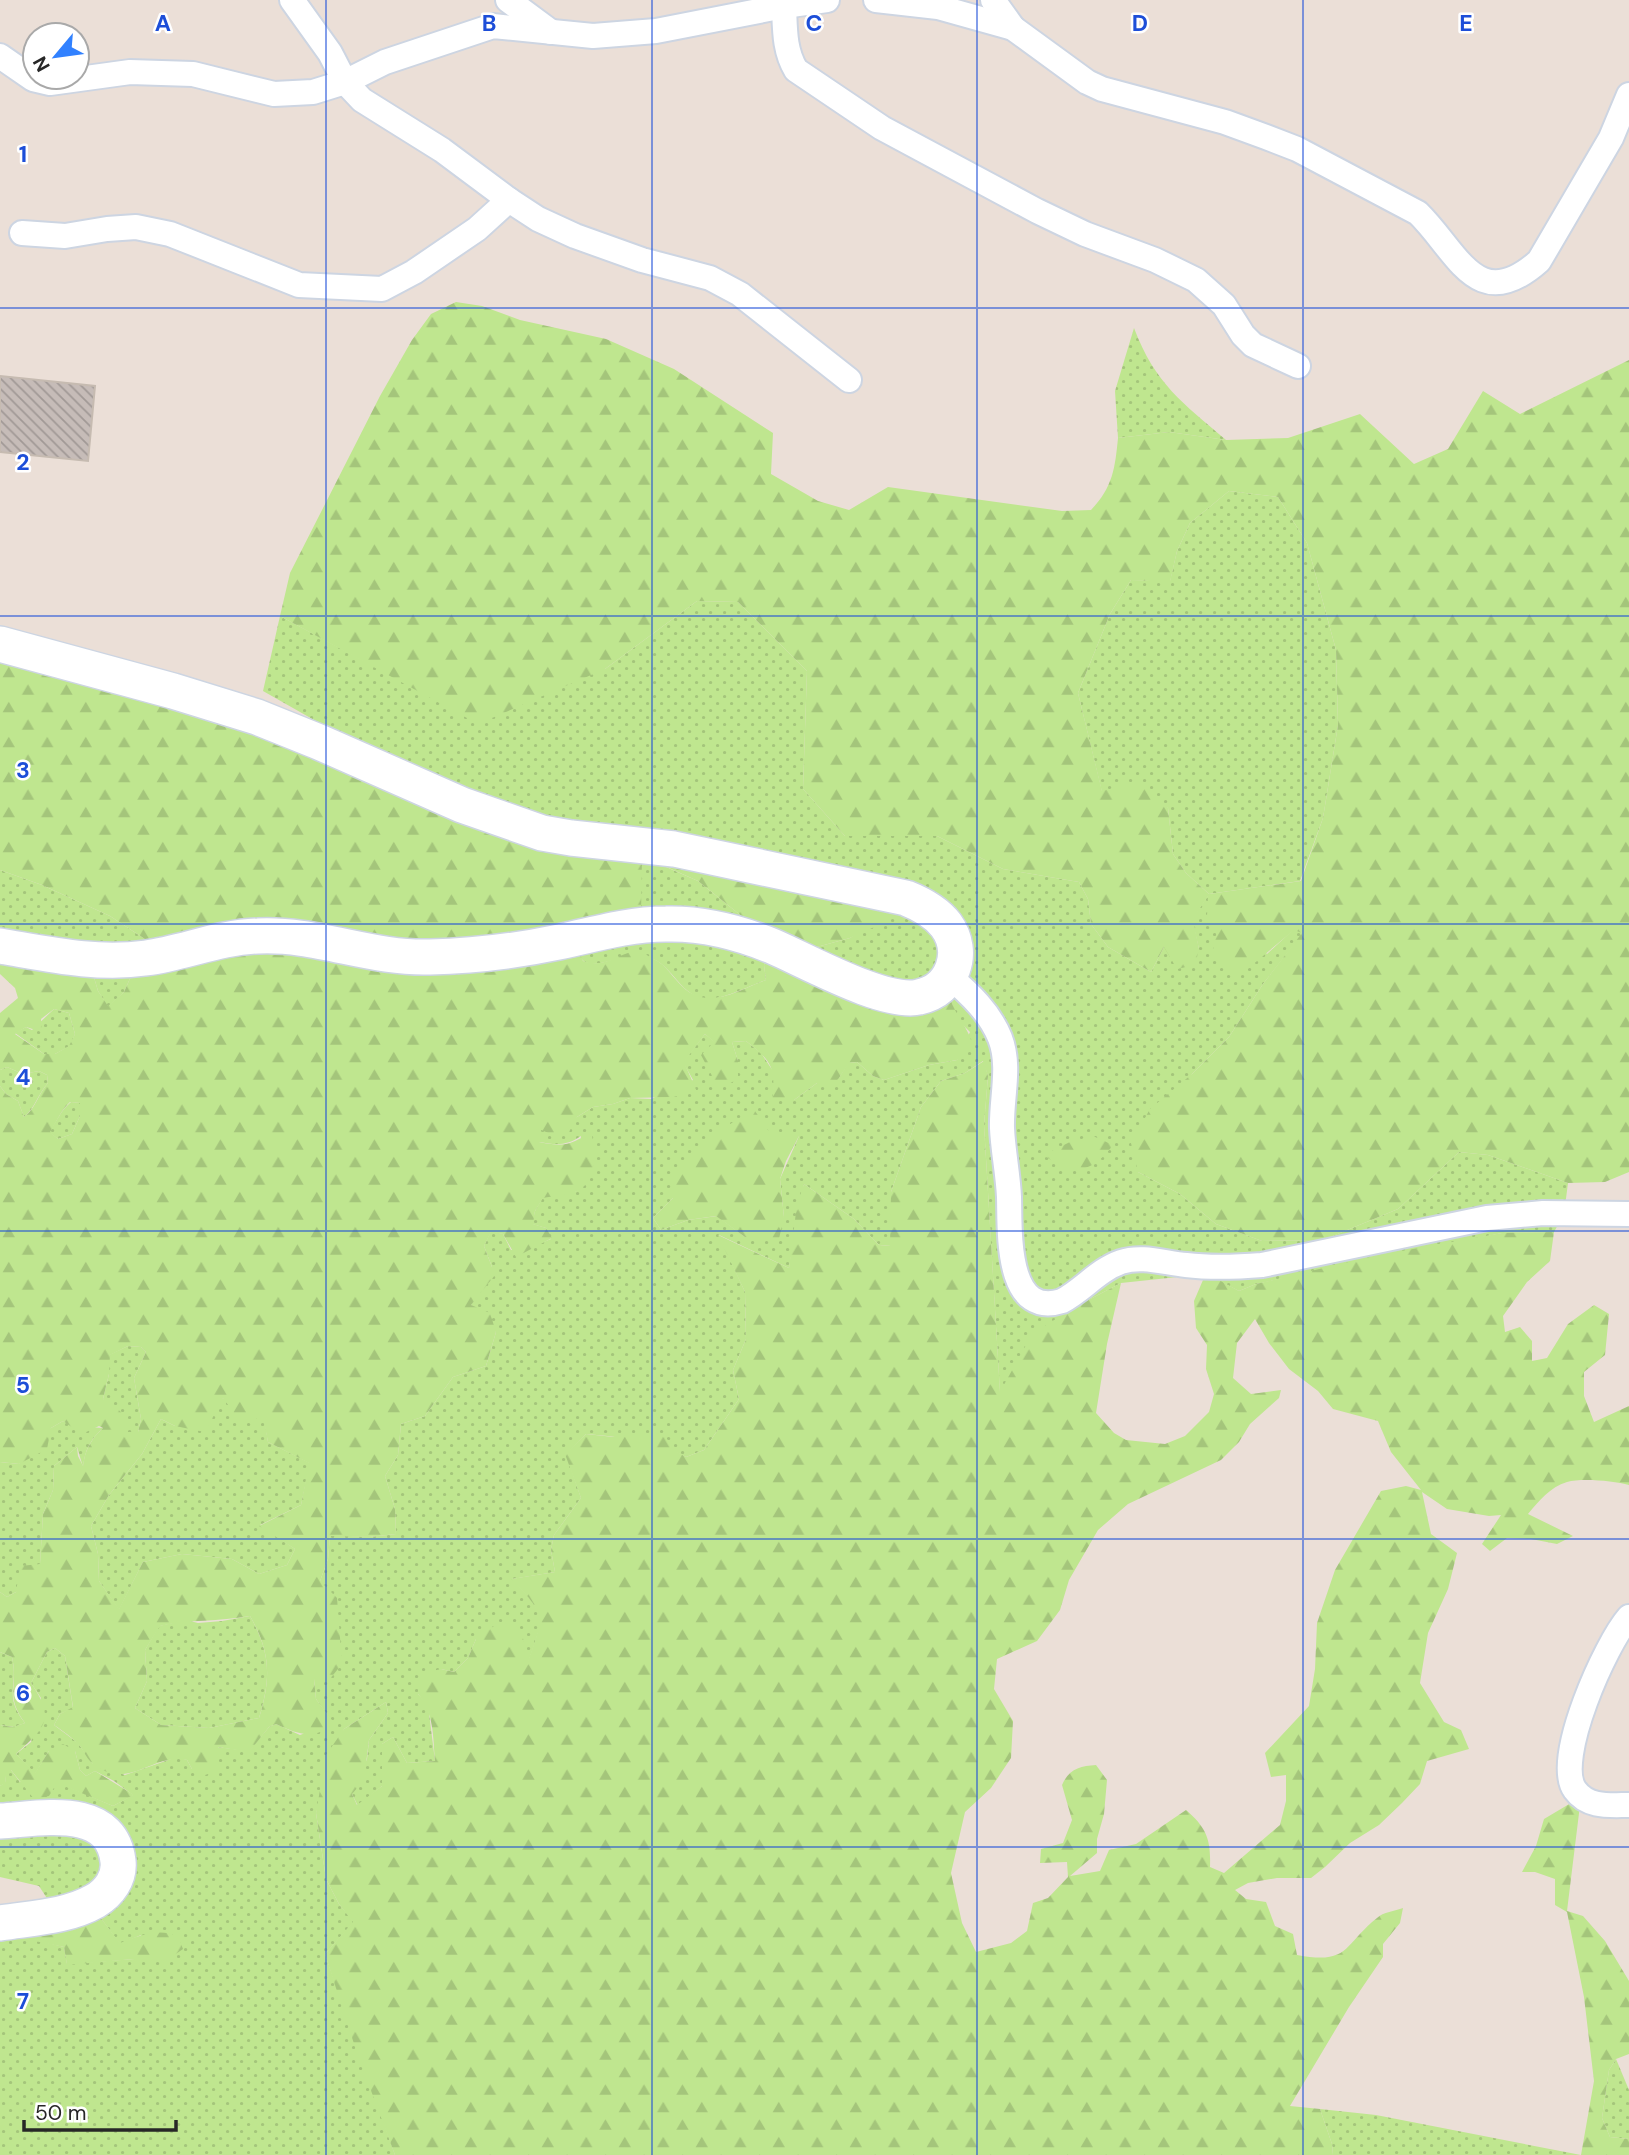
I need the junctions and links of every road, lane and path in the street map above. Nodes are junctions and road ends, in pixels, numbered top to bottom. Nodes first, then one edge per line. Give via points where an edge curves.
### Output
1 (292, 0) edge
2 (508, 0) edge
3 (827, 0) edge
4 (876, 0) edge
5 (993, 0) edge
6 (781, 3) edge
7 (1013, 27) junction
8 (552, 33) junction
9 (0, 56) edge
10 (345, 82) junction
11 (1629, 95) edge
12 (509, 200) junction
13 (22, 233) dead end
14 (1298, 366) dead end
15 (849, 380) dead end
16 (0, 644) edge
17 (0, 946) edge
18 (950, 977) junction
19 (1629, 1214) edge
20 (1629, 1617) edge
21 (1629, 1805) edge
22 (0, 1821) edge
23 (0, 1923) edge

1 - 10 street
2 - 8 street
3 - 6 street
4 - 7 street via 938,7
5 - 7 street
6 - 8 street via 656,31 593,36
6 - 14 street via 788,57 796,70 882,128 1037,211 1196,280 1224,305 1253,345
7 - 11 street via 1102,89 1266,137 1398,201 1434,229 1474,277 1488,282 1523,275 1539,261 1611,138
8 - 10 street via 493,26 475,30 385,62
9 - 10 street via 33,79 50,83 130,72 192,74 274,94 313,92
10 - 12 street via 362,100 442,149
12 - 13 street via 477,229 382,289 299,285 170,234 136,227 65,236
12 - 15 street via 575,236 710,278 740,294
16 - 18 main road via 233,709 462,805 542,833 674,849 906,898 932,912 953,937 956,958
17 - 18 main road via 70,958 122,960 234,938 282,936 402,957 452,956 514,950 629,927 677,924 738,934 892,997 920,997
18 - 19 street via 969,993 1000,1038 1005,1073 1002,1130 1014,1266 1024,1290 1040,1302 1062,1301 1124,1261 1262,1265 1488,1218
20 - 21 street via 1612,1641 1589,1694 1568,1772 1574,1790 1588,1802
22 - 23 main road via 86,1820 112,1841 118,1859 116,1877 98,1900 57,1914

